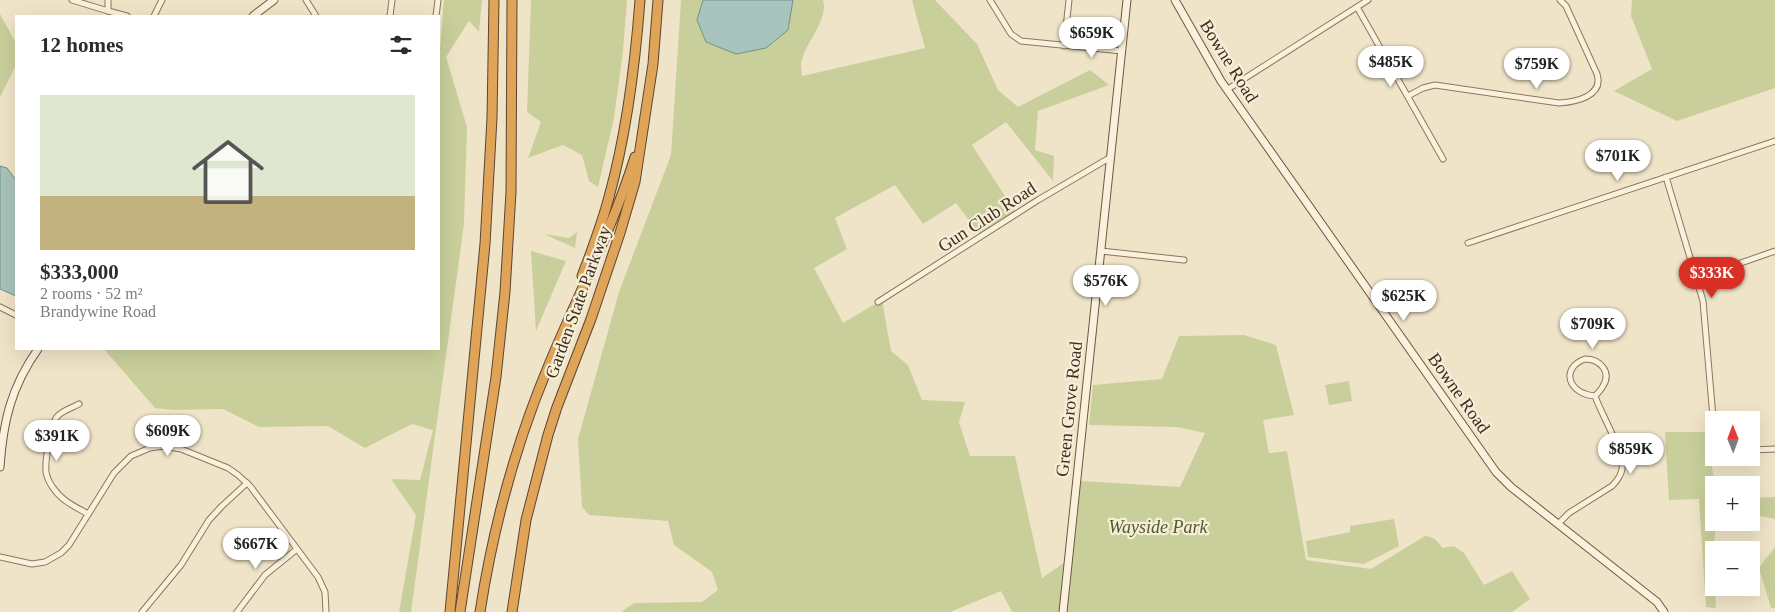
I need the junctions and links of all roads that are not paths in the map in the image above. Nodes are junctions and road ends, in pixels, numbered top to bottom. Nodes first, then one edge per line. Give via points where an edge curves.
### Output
1 (72, 0) edge
2 (108, 0) edge
3 (162, 0) edge
4 (274, 0) edge
5 (306, 0) edge
6 (392, 0) edge
7 (438, 0) edge
8 (494, 0) edge
9 (512, 0) edge
10 (640, 0) edge
11 (658, 0) edge
12 (990, 0) edge
13 (1069, 0) edge
14 (1127, 0) edge
15 (1175, 0) edge
16 (1368, 0) edge
17 (1560, 0) edge
18 (1357, 7) junction
19 (108, 10) junction
20 (262, 13) edge
21 (124, 15) edge
22 (154, 15) edge
23 (315, 15) edge
24 (390, 15) edge
25 (436, 15) edge
26 (1064, 46) junction
27 (1122, 51) junction
28 (1228, 89) junction
29 (1408, 96) junction
30 (642, 132) junction
31 (1775, 141) edge
32 (1111, 157) junction
33 (1443, 159) dead end
34 (1666, 177) junction
35 (1468, 243) dead end
36 (1101, 251) junction
37 (1775, 251) edge
38 (1184, 260) dead end
39 (1695, 278) junction
40 (878, 302) dead end
41 (0, 307) edge
42 (15, 314) edge
43 (567, 322) junction
44 (37, 350) edge
45 (1595, 396) junction
46 (79, 404) dead end
47 (1712, 411) edge
48 (1775, 448) edge
49 (1760, 449) edge
50 (0, 467) edge
51 (247, 483) junction
52 (88, 514) junction
53 (1558, 524) junction
54 (297, 549) junction
55 (0, 557) edge
56 (142, 612) edge
57 (237, 612) edge
58 (326, 612) edge
59 (450, 612) edge
60 (460, 612) edge
61 (480, 612) edge
62 (512, 612) edge
63 (1063, 612) edge
64 (1664, 612) edge

1 - 19 street
2 - 19 street
3 - 22 street
4 - 20 street
5 - 23 street
6 - 24 street
7 - 25 street
8 - 59 highway via 485,244
9 - 60 highway via 511,192 505,292 496,377
10 - 43 highway, Garden State Parkway via 633,82 617,164 609,198
11 - 30 highway, Garden State Parkway via 653,64
12 - 26 street via 1015,38 1022,42
13 - 26 street
14 - 27 street, Green Grove Road
15 - 28 street, Bowne Road
16 - 18 street
17 - 29 street via 1566,6 1597,74 1599,83 1590,95 1559,104 1435,85
18 - 28 street
18 - 29 street
19 - 21 street
26 - 27 street
27 - 32 street, Green Grove Road
28 - 53 street, Bowne Road via 1496,472
29 - 33 street
30 - 43 highway via 621,198
30 - 62 highway, Garden State Parkway via 635,182 620,233 554,414 540,462 526,520
31 - 34 street
32 - 36 street, Green Grove Road
32 - 40 street, Gun Club Road
34 - 35 street
34 - 39 street
36 - 38 street
36 - 63 street, Green Grove Road
37 - 39 street
39 - 47 street via 1702,301
41 - 42 street
43 - 61 highway via 526,423 509,476
44 - 50 street via 18,382 8,411
45 - 45 street via 1606,381 1603,368 1591,359 1580,361 1571,372 1572,384 1581,393
45 - 53 street via 1621,456 1622,470 1612,486
46 - 52 street via 55,419 46,472 56,492
48 - 49 street
51 - 52 street via 228,468 181,449 150,448 122,463
51 - 54 street
51 - 56 street via 216,512 176,572
52 - 55 street via 69,546 54,558 32,564
53 - 64 street, Bowne Road via 1657,602
54 - 57 street via 265,575
54 - 58 street via 322,584

